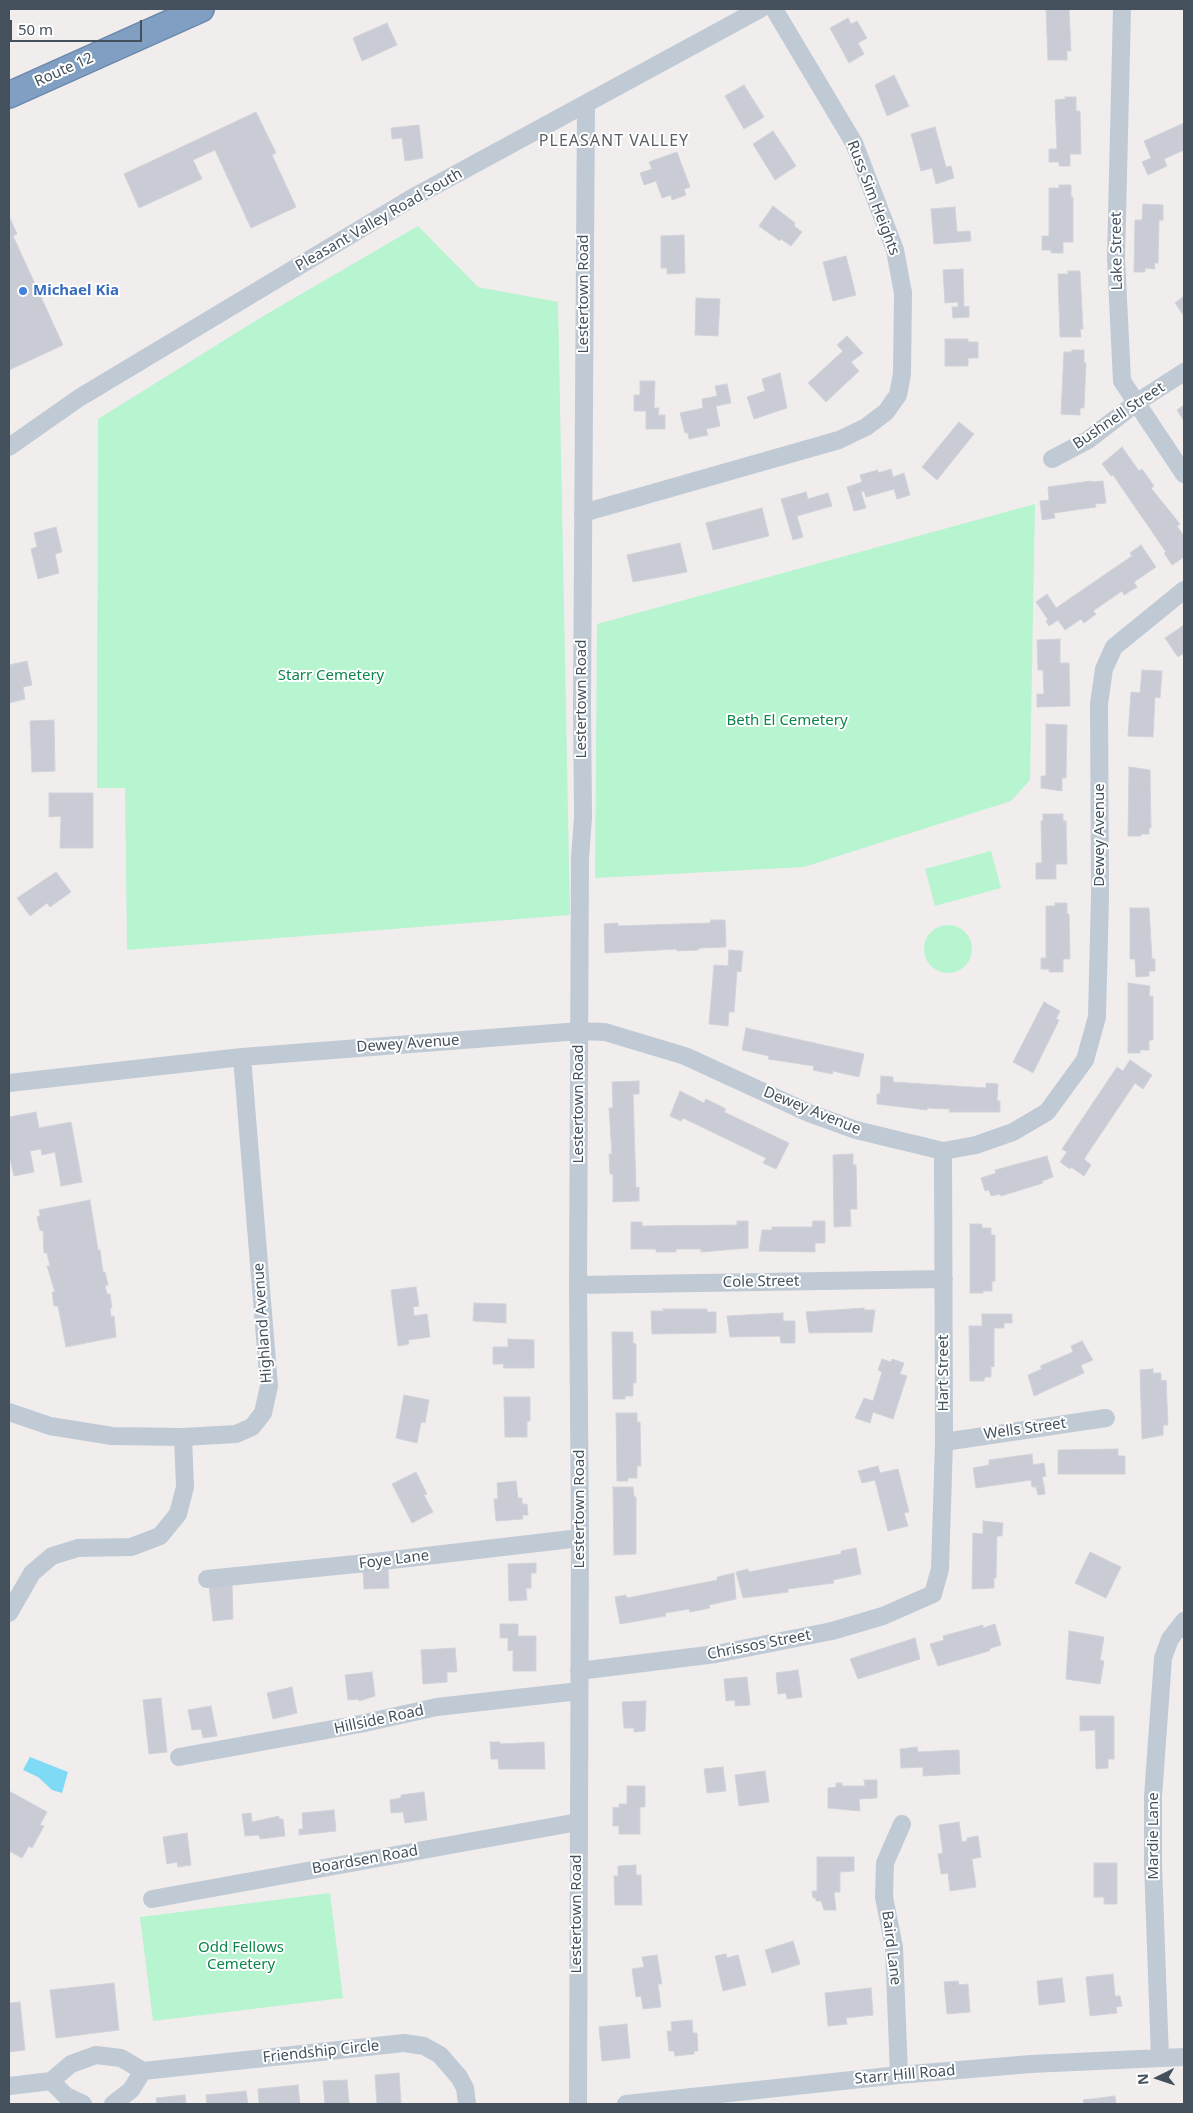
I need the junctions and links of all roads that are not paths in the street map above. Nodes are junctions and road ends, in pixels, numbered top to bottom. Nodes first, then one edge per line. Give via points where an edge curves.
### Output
1 (201, 9) edge
2 (760, 9) edge
3 (774, 9) edge
4 (1122, 9) edge
5 (9, 95) edge
6 (586, 104) junction
7 (1184, 372) edge
8 (1136, 404) junction
9 (9, 447) edge
10 (1052, 459) dead end
11 (1184, 474) edge
12 (583, 513) junction
13 (1184, 590) edge
14 (580, 1031) junction
15 (242, 1058) junction
16 (9, 1083) edge
17 (943, 1151) junction
18 (944, 1279) junction
19 (578, 1285) junction
20 (9, 1412) edge
21 (1106, 1418) dead end
22 (182, 1437) junction
23 (944, 1442) junction
24 (580, 1538) junction
25 (207, 1579) dead end
26 (933, 1594) joint
27 (9, 1612) edge
28 (1184, 1621) edge
29 (579, 1672) junction
30 (579, 1692) junction
31 (180, 1757) dead end
32 (578, 1822) junction
33 (902, 1824) dead end
34 (152, 1898) dead end
35 (1184, 2057) edge
36 (1160, 2058) junction
37 (143, 2071) junction
38 (899, 2075) junction
39 (51, 2081) junction
40 (9, 2086) edge
41 (83, 2104) edge
42 (113, 2104) edge
43 (467, 2104) edge
44 (578, 2104) edge
45 (626, 2104) edge

1 - 5 highway, Route 12
2 - 6 street, Pleasant Valley Road South
3 - 12 street, Russ Sim Heights via 854,144 895,250 903,293 902,374 898,395 880,417 839,440
4 - 8 street, Lake Street via 1116,258 1122,381
6 - 9 street, Pleasant Valley Road South via 412,198 79,398
6 - 12 street, Lestertown Road
7 - 8 street, Bushnell Street
8 - 10 street, Bushnell Street via 1088,440
8 - 11 street, Lake Street
12 - 14 street, Lestertown Road
13 - 17 street, Dewey Avenue via 1114,647 1104,669 1099,704 1097,1017 1085,1060 1047,1112 1013,1132 976,1145
14 - 15 street, Dewey Avenue
14 - 17 street, Dewey Avenue via 605,1032 685,1056 810,1113
14 - 19 street, Lestertown Road
15 - 16 street, Dewey Avenue
15 - 22 street, Highland Avenue via 269,1386 263,1412 252,1427 236,1434
17 - 18 street, Hart Street
18 - 19 street, Cole Street
18 - 23 street, Hart Street
19 - 24 street, Lestertown Road
20 - 22 street, Highland Avenue via 50,1426 112,1436
21 - 23 street, Wells Street
22 - 27 street via 184,1487 178,1514 160,1536 131,1547 78,1548 52,1556 32,1573
23 - 26 street, Hart Street via 940,1569
24 - 25 street, Foye Lane
24 - 29 street, Lestertown Road
26 - 29 street, Chrissos Street via 883,1616 832,1631 716,1654
28 - 36 street, Mardie Lane via 1170,1639 1163,1658 1153,1797
29 - 30 street, Lestertown Road
30 - 31 street, Hillside Road via 437,1708
30 - 32 street, Lestertown Road
32 - 34 street, Boardsen Road
32 - 44 street, Lestertown Road
33 - 38 street, Baird Lane via 885,1863 884,1897 894,1947
35 - 36 street, Starr Hill Road
36 - 38 street, Starr Hill Road
37 - 39 street via 121,2058 96,2055 71,2064
37 - 42 street via 131,2090
37 - 43 street, Friendship Circle via 404,2043 424,2046 440,2055 459,2077 465,2088
38 - 45 street, Starr Hill Road
39 - 40 street
39 - 41 street via 66,2096

